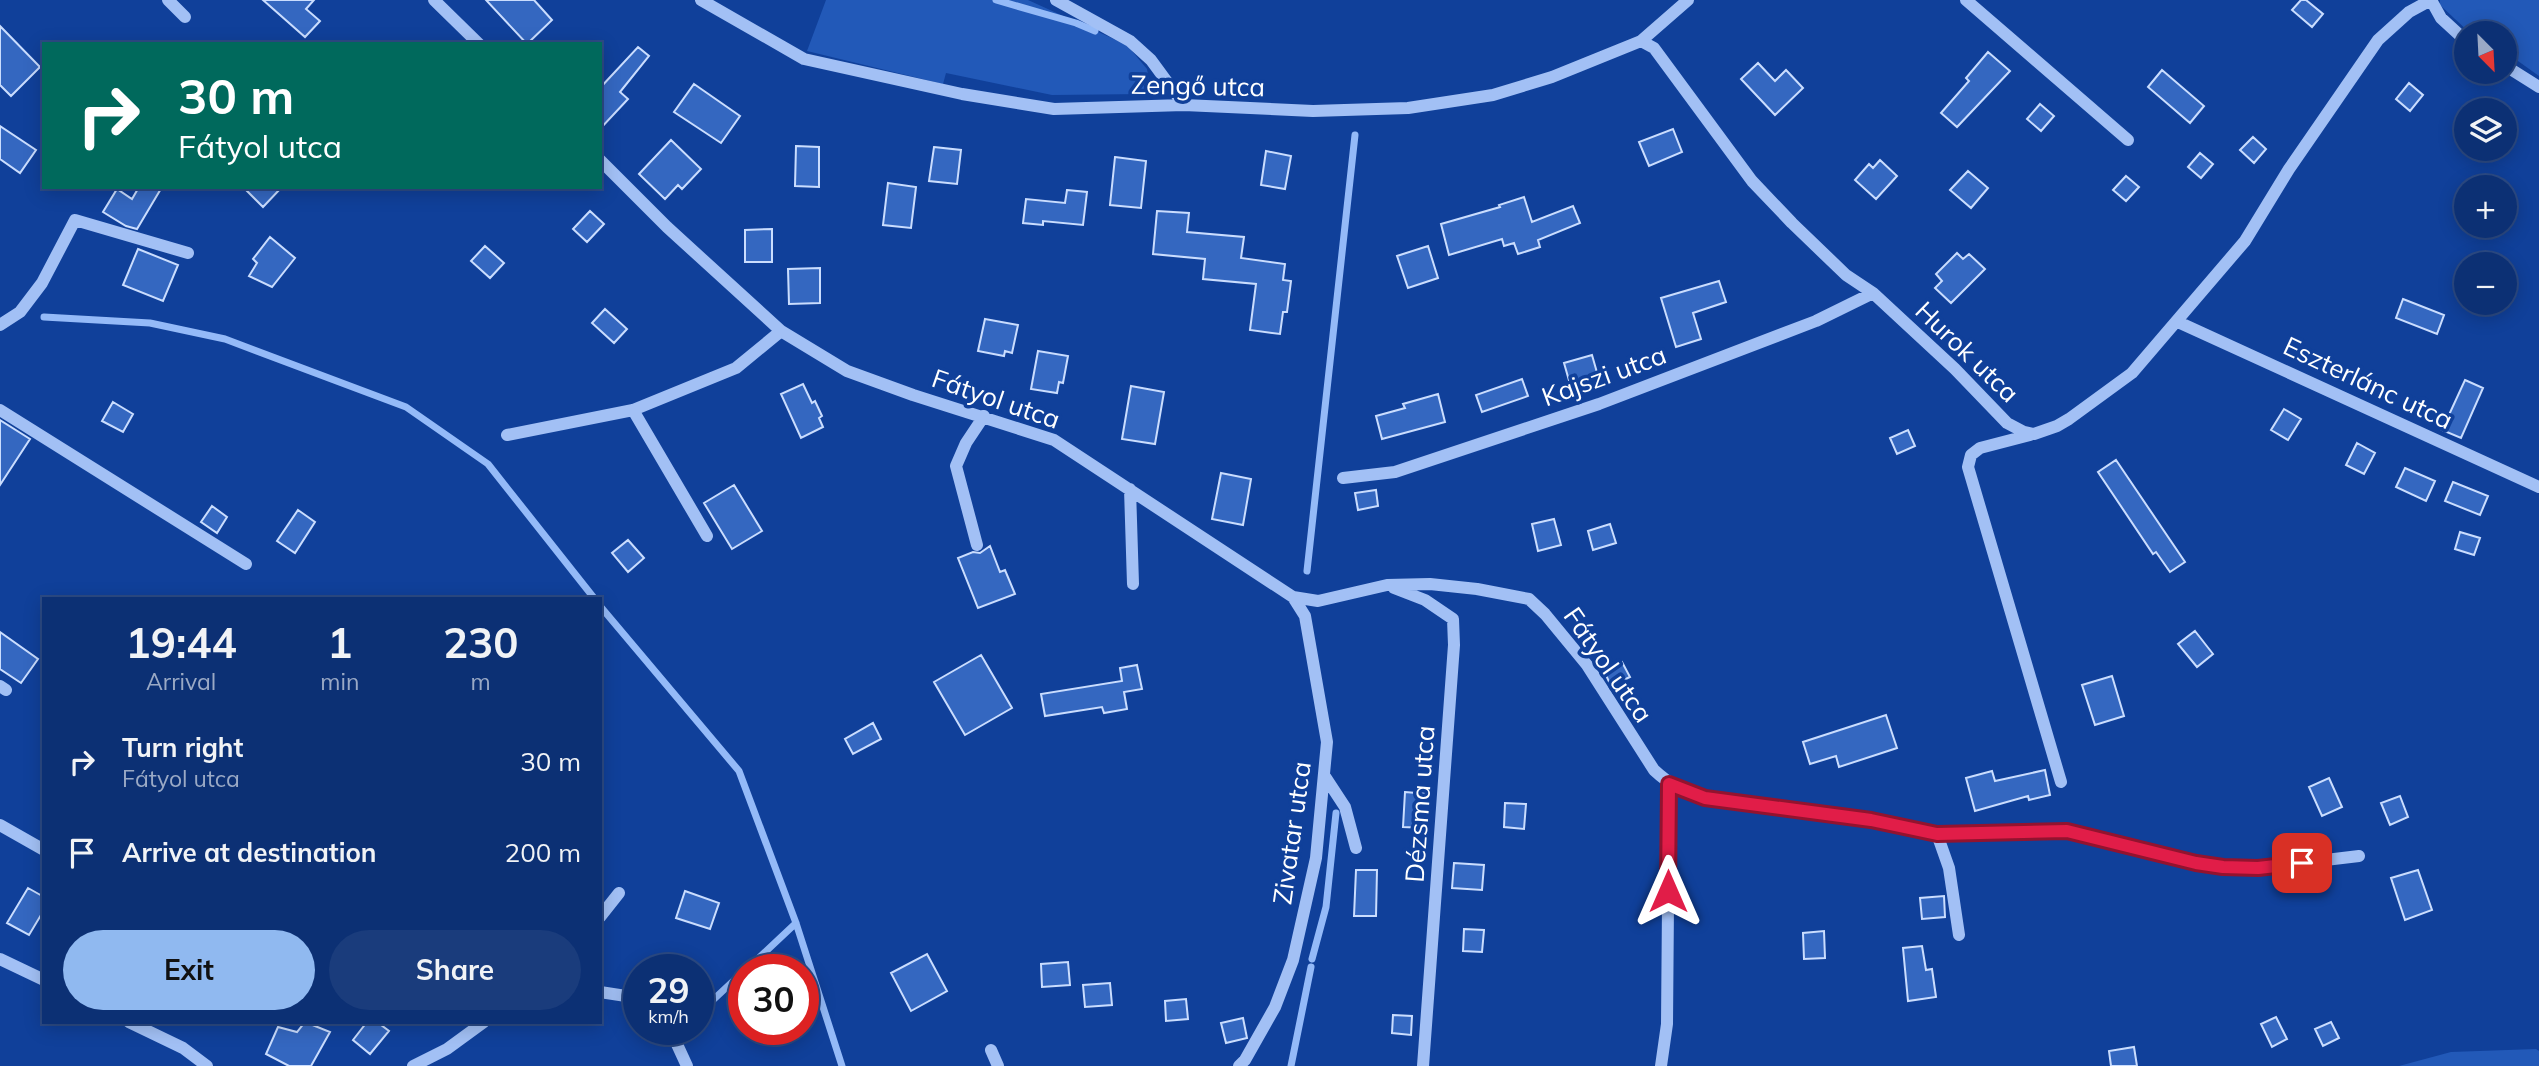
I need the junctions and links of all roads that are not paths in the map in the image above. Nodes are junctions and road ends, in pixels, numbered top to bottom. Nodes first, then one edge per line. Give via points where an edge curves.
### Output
1 (168, 0) edge
2 (434, 0) edge
3 (702, 0) edge
4 (1056, 0) edge
5 (1688, 0) edge
6 (1966, 0) edge
7 (2431, 0) edge
8 (185, 17) dead end
9 (2454, 32) edge
10 (1641, 41) junction
11 (477, 42) edge
12 (2517, 73) edge
13 (2539, 87) edge
14 (1184, 105) junction
15 (2128, 140) dead end
16 (602, 162) edge
17 (188, 253) dead end
18 (1873, 293) junction
19 (2178, 321) junction
20 (0, 325) edge
21 (781, 331) junction
22 (0, 410) edge
23 (633, 410) junction
24 (984, 416) junction
25 (2034, 434) junction
26 (507, 435) dead end
27 (1343, 478) dead end
28 (2539, 487) edge
29 (1130, 489) junction
30 (707, 536) dead end
31 (977, 545) dead end
32 (246, 564) dead end
33 (1133, 584) dead end
34 (1387, 585) junction
35 (1293, 597) junction
36 (1324, 775) junction
37 (2061, 782) dead end
38 (1669, 784) junction
39 (0, 825) edge
40 (1937, 834) junction
41 (1356, 848) dead end
42 (42, 849) edge
43 (2358, 856) dead end
44 (619, 893) dead end
45 (602, 914) edge
46 (1959, 935) dead end
47 (0, 959) edge
48 (42, 979) edge
49 (602, 992) edge
50 (623, 996) edge
51 (133, 1024) edge
52 (481, 1024) edge
53 (677, 1045) edge
54 (991, 1050) dead end
55 (207, 1066) edge
56 (413, 1066) edge
57 (687, 1066) edge
58 (999, 1066) edge
59 (1239, 1066) edge
60 (1423, 1066) edge
61 (1661, 1066) edge

1 - 8 street
2 - 11 street
3 - 14 street, Zengő utca via 804,59 962,94 1054,109
4 - 14 street via 1130,41 1151,60
5 - 10 street, Zengő utca
6 - 15 street
7 - 9 street
7 - 19 street, Hurok utca via 2409,12 2378,40 2245,241
10 - 14 street, Zengő utca via 1493,95 1408,108 1313,111
10 - 18 street, Hurok utca via 1654,48 1752,181 1846,275
12 - 13 street
16 - 21 street, Fátyol utca
17 - 20 street via 75,220 42,283 20,312
18 - 25 street, Hurok utca via 2007,424
18 - 27 street, Kajszi utca via 1816,321 1599,404 1395,472
19 - 25 street, Hurok utca via 2132,373 2069,419
19 - 28 street, Eszterlánc utca
21 - 23 street via 736,368
21 - 24 street, Fátyol utca via 847,371
22 - 32 street
23 - 26 street
23 - 30 street
24 - 29 street, Fátyol utca via 1054,440
24 - 31 street via 956,466
25 - 37 street via 1980,448 1971,455 1969,475
29 - 33 street
29 - 35 street, Fátyol utca
34 - 35 street, Fátyol utca via 1318,601
34 - 38 street, Fátyol utca via 1430,584 1529,599 1587,665 1642,754
34 - 60 street, Dézsma utca via 1425,600 1453,619
35 - 36 street, Zivatar utca via 1305,616 1327,742
36 - 41 street via 1345,807
36 - 59 street, Zivatar utca via 1316,858 1293,960 1275,1007
38 - 40 street, Fátyol utca via 1705,798 1871,820
38 - 61 street via 1667,1024
39 - 42 street
40 - 43 street, Fátyol utca via 2067,831 2223,867 2258,868
40 - 46 street via 1949,867
44 - 45 street
47 - 48 street
49 - 50 street
51 - 55 street via 183,1048
52 - 56 street
53 - 57 street
54 - 58 street

